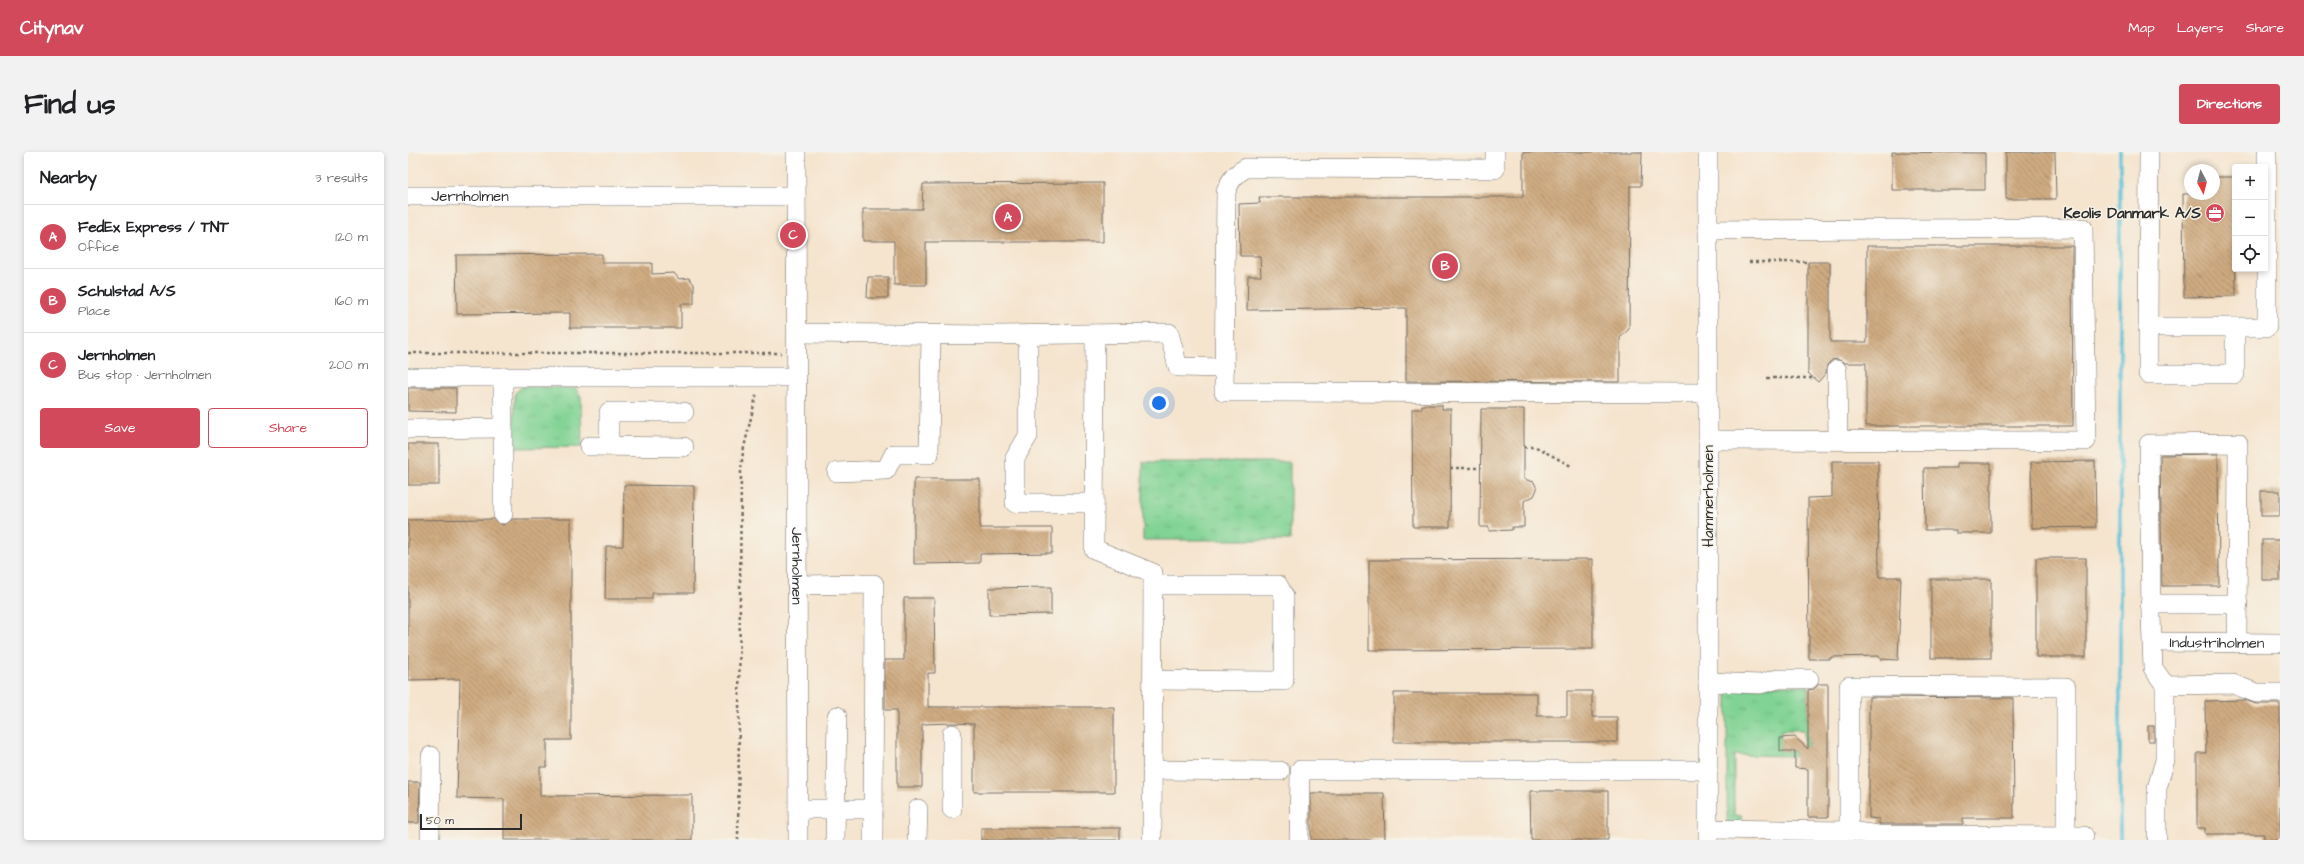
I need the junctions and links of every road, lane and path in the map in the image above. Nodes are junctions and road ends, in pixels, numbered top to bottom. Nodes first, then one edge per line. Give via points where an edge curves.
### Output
1 (796, 152) edge
2 (1495, 152) edge
3 (1708, 152) edge
4 (2149, 152) edge
5 (2267, 152) edge
6 (1349, 160) edge
7 (408, 196) edge
8 (796, 196) junction
9 (1708, 230) junction
10 (1749, 262) dead end
11 (1806, 262) dead end
12 (2148, 327) junction
13 (2235, 327) junction
14 (797, 333) junction
15 (1095, 334) junction
16 (931, 335) junction
17 (1028, 335) junction
18 (408, 353) edge
19 (797, 353) junction
20 (1225, 368) junction
21 (1837, 370) dead end
22 (408, 377) edge
23 (502, 377) junction
24 (760, 377) junction
25 (797, 377) junction
26 (1767, 378) dead end
27 (1814, 378) dead end
28 (1708, 393) junction
29 (684, 412) dead end
30 (408, 428) edge
31 (503, 428) junction
32 (1708, 440) junction
33 (1838, 440) junction
34 (589, 446) dead end
35 (609, 446) junction
36 (684, 447) dead end
37 (1524, 447) dead end
38 (1570, 466) dead end
39 (1450, 468) dead end
40 (1480, 468) dead end
41 (837, 472) dead end
42 (1094, 503) junction
43 (503, 514) dead end
44 (797, 585) junction
45 (1153, 585) junction
46 (2150, 604) junction
47 (2238, 604) junction
48 (2153, 642) junction
49 (2280, 642) edge
50 (2237, 643) junction
51 (1809, 679) dead end
52 (1153, 680) junction
53 (1708, 682) junction
54 (2165, 685) junction
55 (2280, 693) edge
56 (837, 716) dead end
57 (952, 734) dead end
58 (431, 756) dead end
59 (1152, 770) junction
60 (1708, 770) junction
61 (1280, 771) dead end
62 (798, 809) junction
63 (835, 809) junction
64 (873, 809) junction
65 (918, 809) dead end
66 (952, 809) dead end
67 (1849, 831) junction
68 (1708, 835) edge
69 (1789, 835) edge
70 (1878, 838) edge
71 (1998, 838) edge
72 (2157, 838) dead end
73 (430, 840) edge
74 (738, 840) edge
75 (798, 840) edge
76 (835, 840) edge
77 (873, 840) edge
78 (917, 840) edge
79 (1152, 840) edge
80 (1299, 840) edge

1 - 8 street, Jernholmen
2 - 6 street via 1495,170
3 - 9 street, Hammerholmen
4 - 12 street
5 - 13 street via 2267,327
6 - 20 street via 1246,168 1237,172 1229,181 1226,192
7 - 8 street, Jernholmen
8 - 14 street, Jernholmen
9 - 28 street, Hammerholmen
9 - 33 street via 2083,228 2086,441
10 - 11 path
12 - 13 street
12 - 13 street via 2148,374 2235,374
14 - 16 street
14 - 19 street, Jernholmen
15 - 17 street
15 - 20 street via 1169,333 1178,367
15 - 42 street
16 - 17 street
16 - 41 street via 929,454 894,454 886,470
17 - 42 street via 1028,436 1015,458 1015,503
18 - 19 path
19 - 25 street, Jernholmen
20 - 28 street via 1224,392
21 - 33 street
22 - 23 street
23 - 24 street
23 - 31 street
24 - 25 street
24 - 74 path via 741,470
25 - 44 street, Jernholmen
26 - 27 path
28 - 32 street, Hammerholmen
29 - 35 street via 609,412
30 - 31 street
31 - 43 street
32 - 33 street
32 - 53 street, Hammerholmen
34 - 35 street
35 - 36 street
37 - 38 path via 1536,447
39 - 40 path
42 - 45 street via 1094,549 1153,573
44 - 62 street, Jernholmen
44 - 64 street via 874,584
45 - 52 street
45 - 52 street via 1278,585 1284,596 1284,681
46 - 47 street
46 - 47 street via 2149,444 2238,443
46 - 48 street
47 - 50 street
48 - 50 street, Industriholmen
48 - 54 street via 2153,668
49 - 50 street, Industriholmen
51 - 53 street via 1778,679 1760,684
52 - 59 street
53 - 60 street, Hammerholmen
54 - 55 street via 2233,684 2256,693
54 - 72 street via 2165,760 2157,788
56 - 63 street
57 - 66 street
58 - 73 street
59 - 61 street
59 - 79 street
60 - 68 street, Hammerholmen
60 - 80 street via 1300,770
62 - 63 street
62 - 75 street, Jernholmen
63 - 64 street
63 - 76 street
64 - 77 street
65 - 78 street
67 - 69 street
67 - 70 street
67 - 71 street via 1849,686 2066,687 2075,836
68 - 69 street
70 - 71 street

